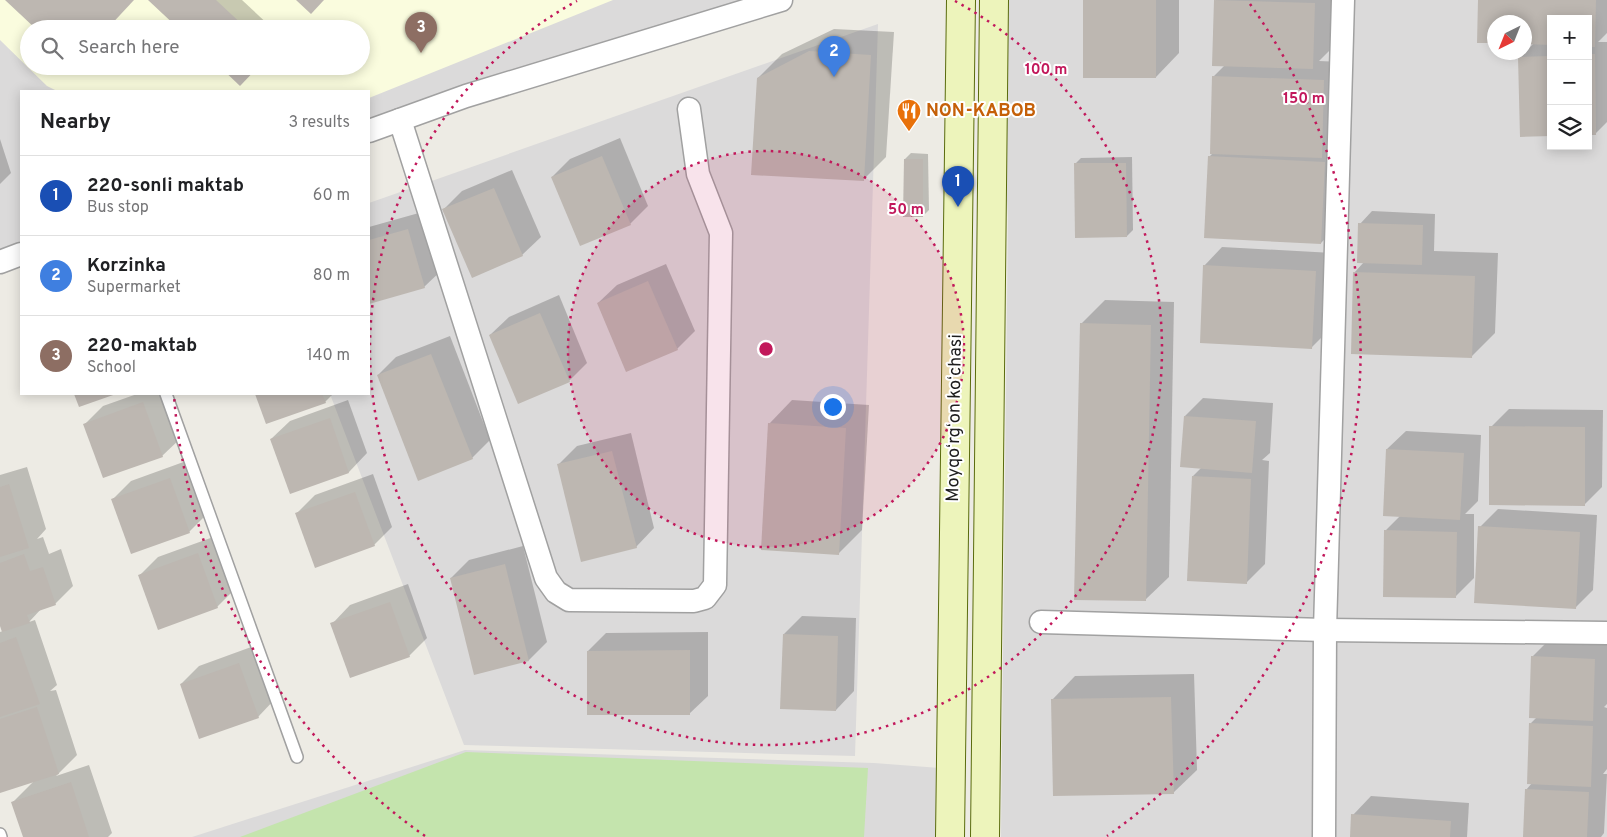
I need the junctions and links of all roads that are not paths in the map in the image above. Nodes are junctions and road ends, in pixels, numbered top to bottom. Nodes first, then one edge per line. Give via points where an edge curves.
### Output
1 (781, 0) edge
2 (961, 0) edge
3 (994, 0) edge
4 (1343, 0) edge
5 (689, 109) dead end
6 (400, 120) junction
7 (370, 131) edge
8 (20, 254) edge
9 (0, 262) edge
10 (166, 395) edge
11 (1041, 622) dead end
12 (1325, 630) junction
13 (1607, 634) edge
14 (297, 757) dead end
15 (950, 837) edge
16 (985, 837) edge
17 (1324, 837) edge

1 - 6 street via 476,93
2 - 15 main road, Moyqoʻrgʻon koʻchasi
3 - 16 main road, Moyqoʻrgʻon koʻchasi
4 - 12 street
5 - 6 street via 698,174 721,233 715,586 705,598 694,600 569,600 556,592 546,578
6 - 7 street
8 - 9 street
10 - 14 lane
11 - 12 street
12 - 13 street
12 - 17 street

